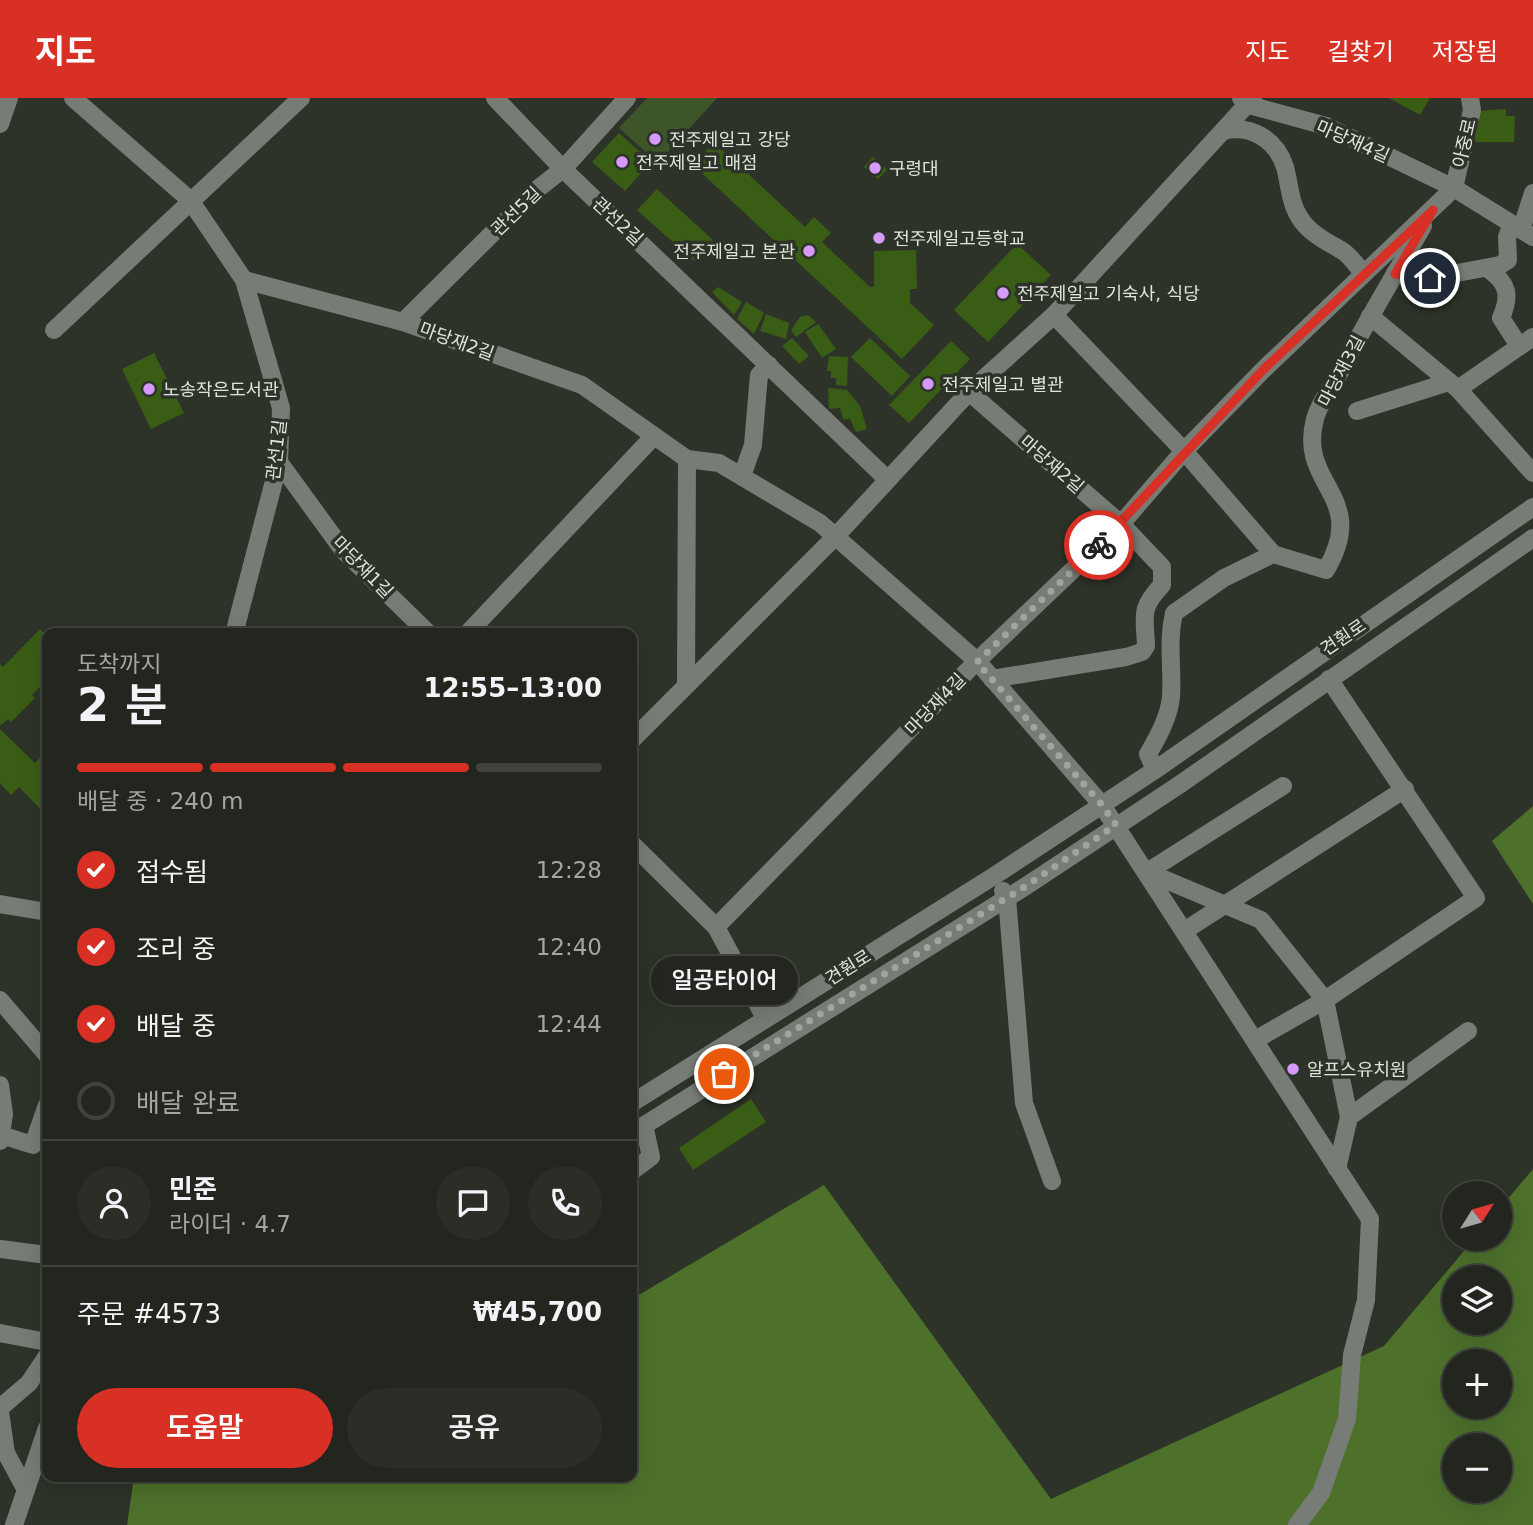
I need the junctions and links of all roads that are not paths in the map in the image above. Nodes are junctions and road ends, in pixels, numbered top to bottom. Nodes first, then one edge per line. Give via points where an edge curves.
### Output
1 (9, 98) edge
2 (73, 98) edge
3 (301, 98) edge
4 (495, 98) edge
5 (627, 98) edge
6 (1470, 98) edge
7 (1248, 100) edge
8 (0, 124) edge
9 (1220, 132) junction
10 (563, 169) junction
11 (1454, 188) junction
12 (1533, 193) edge
13 (190, 200) junction
14 (1433, 210) junction
15 (1522, 231) edge
16 (1488, 269) junction
17 (1363, 273) junction
18 (1395, 274) junction
19 (244, 279) junction
20 (1054, 314) junction
21 (1370, 316) junction
22 (403, 322) junction
23 (54, 330) dead end
24 (1526, 342) edge
25 (769, 365) junction
26 (1453, 385) junction
27 (970, 393) junction
28 (1357, 411) dead end
29 (654, 436) junction
30 (1184, 451) junction
31 (687, 459) junction
32 (279, 462) junction
33 (1533, 472) edge
34 (741, 476) junction
35 (887, 479) junction
36 (1533, 507) edge
37 (1121, 524) junction
38 (836, 536) junction
39 (1533, 538) edge
40 (1273, 554) junction
41 (236, 628) edge
42 (423, 628) edge
43 (473, 628) edge
44 (977, 662) junction
45 (992, 679) junction
46 (1329, 679) junction
47 (686, 685) junction
48 (637, 735) edge
49 (1155, 770) junction
50 (1283, 786) dead end
51 (1405, 789) junction
52 (1102, 805) junction
53 (1116, 825) junction
54 (637, 849) edge
55 (1147, 872) junction
56 (994, 876) junction
57 (1007, 898) junction
58 (0, 904) edge
59 (1227, 904) junction
60 (42, 911) edge
61 (716, 927) junction
62 (1184, 931) junction
63 (0, 1000) edge
64 (1325, 1000) junction
65 (765, 1018) junction
66 (1468, 1031) dead end
67 (1255, 1040) junction
68 (42, 1049) edge
69 (0, 1085) edge
70 (637, 1100) edge
71 (1349, 1117) junction
72 (42, 1119) edge
73 (638, 1129) edge
74 (1, 1135) edge
75 (0, 1141) edge
76 (637, 1167) edge
77 (1337, 1169) junction
78 (1052, 1181) dead end
79 (0, 1249) edge
80 (42, 1254) edge
81 (0, 1333) edge
82 (42, 1341) edge
83 (42, 1364) edge
84 (0, 1410) edge
85 (42, 1443) edge
86 (3, 1451) edge
87 (26, 1490) junction
88 (14, 1525) edge
89 (1297, 1525) edge

1 - 8 street
2 - 13 street, 관선1길
3 - 13 street
4 - 10 street, 관선2길
5 - 10 street, 관선5길
6 - 11 street, 아중로 via 1472,110
7 - 9 street, 마당재4길
7 - 11 street, 마당재4길 via 1326,126
9 - 17 street via 1241,126 1262,136 1285,166 1289,198 1300,219 1323,242 1343,251
9 - 20 street, 마당재4길
10 - 22 street, 관선5길
10 - 25 street, 관선2길
11 - 14 street, 마당재4길
11 - 15 street, 마당재4길
12 - 15 street
13 - 19 street, 관선1길
13 - 23 street
14 - 17 street, 마당재4길
14 - 18 street
15 - 16 street via 1507,237 1508,260
16 - 18 street via 1430,278
16 - 24 street via 1504,281 1507,290 1501,318
17 - 30 street, 마당재4길
18 - 21 street
19 - 22 street, 마당재2길
19 - 32 street, 관선1길 via 281,408
20 - 27 street
20 - 30 street
21 - 26 street
21 - 40 street, 마당재3길 via 1315,420 1314,465 1342,516 1339,548 1326,570
22 - 29 street, 마당재2길 via 582,385
24 - 26 street
25 - 34 street via 759,375 753,444
25 - 35 street
26 - 28 street
26 - 33 street
27 - 35 street
27 - 37 street, 마당재2길
29 - 31 street, 마당재2길
29 - 43 street
30 - 37 street, 마당재4길
30 - 40 street
31 - 34 street, 마당재2길 via 719,463
31 - 47 street
32 - 41 street, 관선1길
32 - 42 street, 마당재1길 via 343,550
34 - 38 street, 마당재2길
35 - 38 street
36 - 49 street, 견훤로
37 - 44 street, 마당재4길
37 - 45 street, 마당재2길 via 1161,566 1162,585 1149,598 1142,616 1146,646 1142,652
38 - 44 street, 마당재2길
38 - 47 street
39 - 46 street, 견훤로
40 - 49 street via 1224,578 1174,613 1168,637 1171,699 1148,754
44 - 45 street, 마당재2길
44 - 61 street, 마당재4길
45 - 52 street, 마당재2길
46 - 51 street, 견훤로
46 - 53 street, 견훤로
47 - 48 street
49 - 52 street, 견훤로
50 - 55 street
51 - 59 street
51 - 64 street, 견훤로 via 1476,898
52 - 53 street
52 - 56 street, 견훤로
53 - 55 street
53 - 57 street, 견훤로
54 - 61 street
55 - 59 street
55 - 62 street
56 - 57 street
56 - 65 street, 견훤로
57 - 73 street, 견훤로
57 - 78 street via 1024,1103
58 - 60 street
59 - 62 street
59 - 64 street via 1261,919
61 - 65 street
62 - 67 street
63 - 68 street
64 - 67 street, 견훤로
64 - 71 street
65 - 70 street, 견훤로
66 - 71 street
67 - 77 street
69 - 74 street
71 - 77 street
72 - 74 street via 33,1145
73 - 76 street via 651,1157
74 - 75 street
77 - 89 street via 1370,1219 1366,1300 1352,1355 1347,1419 1321,1493
79 - 80 street
81 - 82 street
83 - 84 street
84 - 86 street
85 - 87 street
86 - 87 street
87 - 88 street

